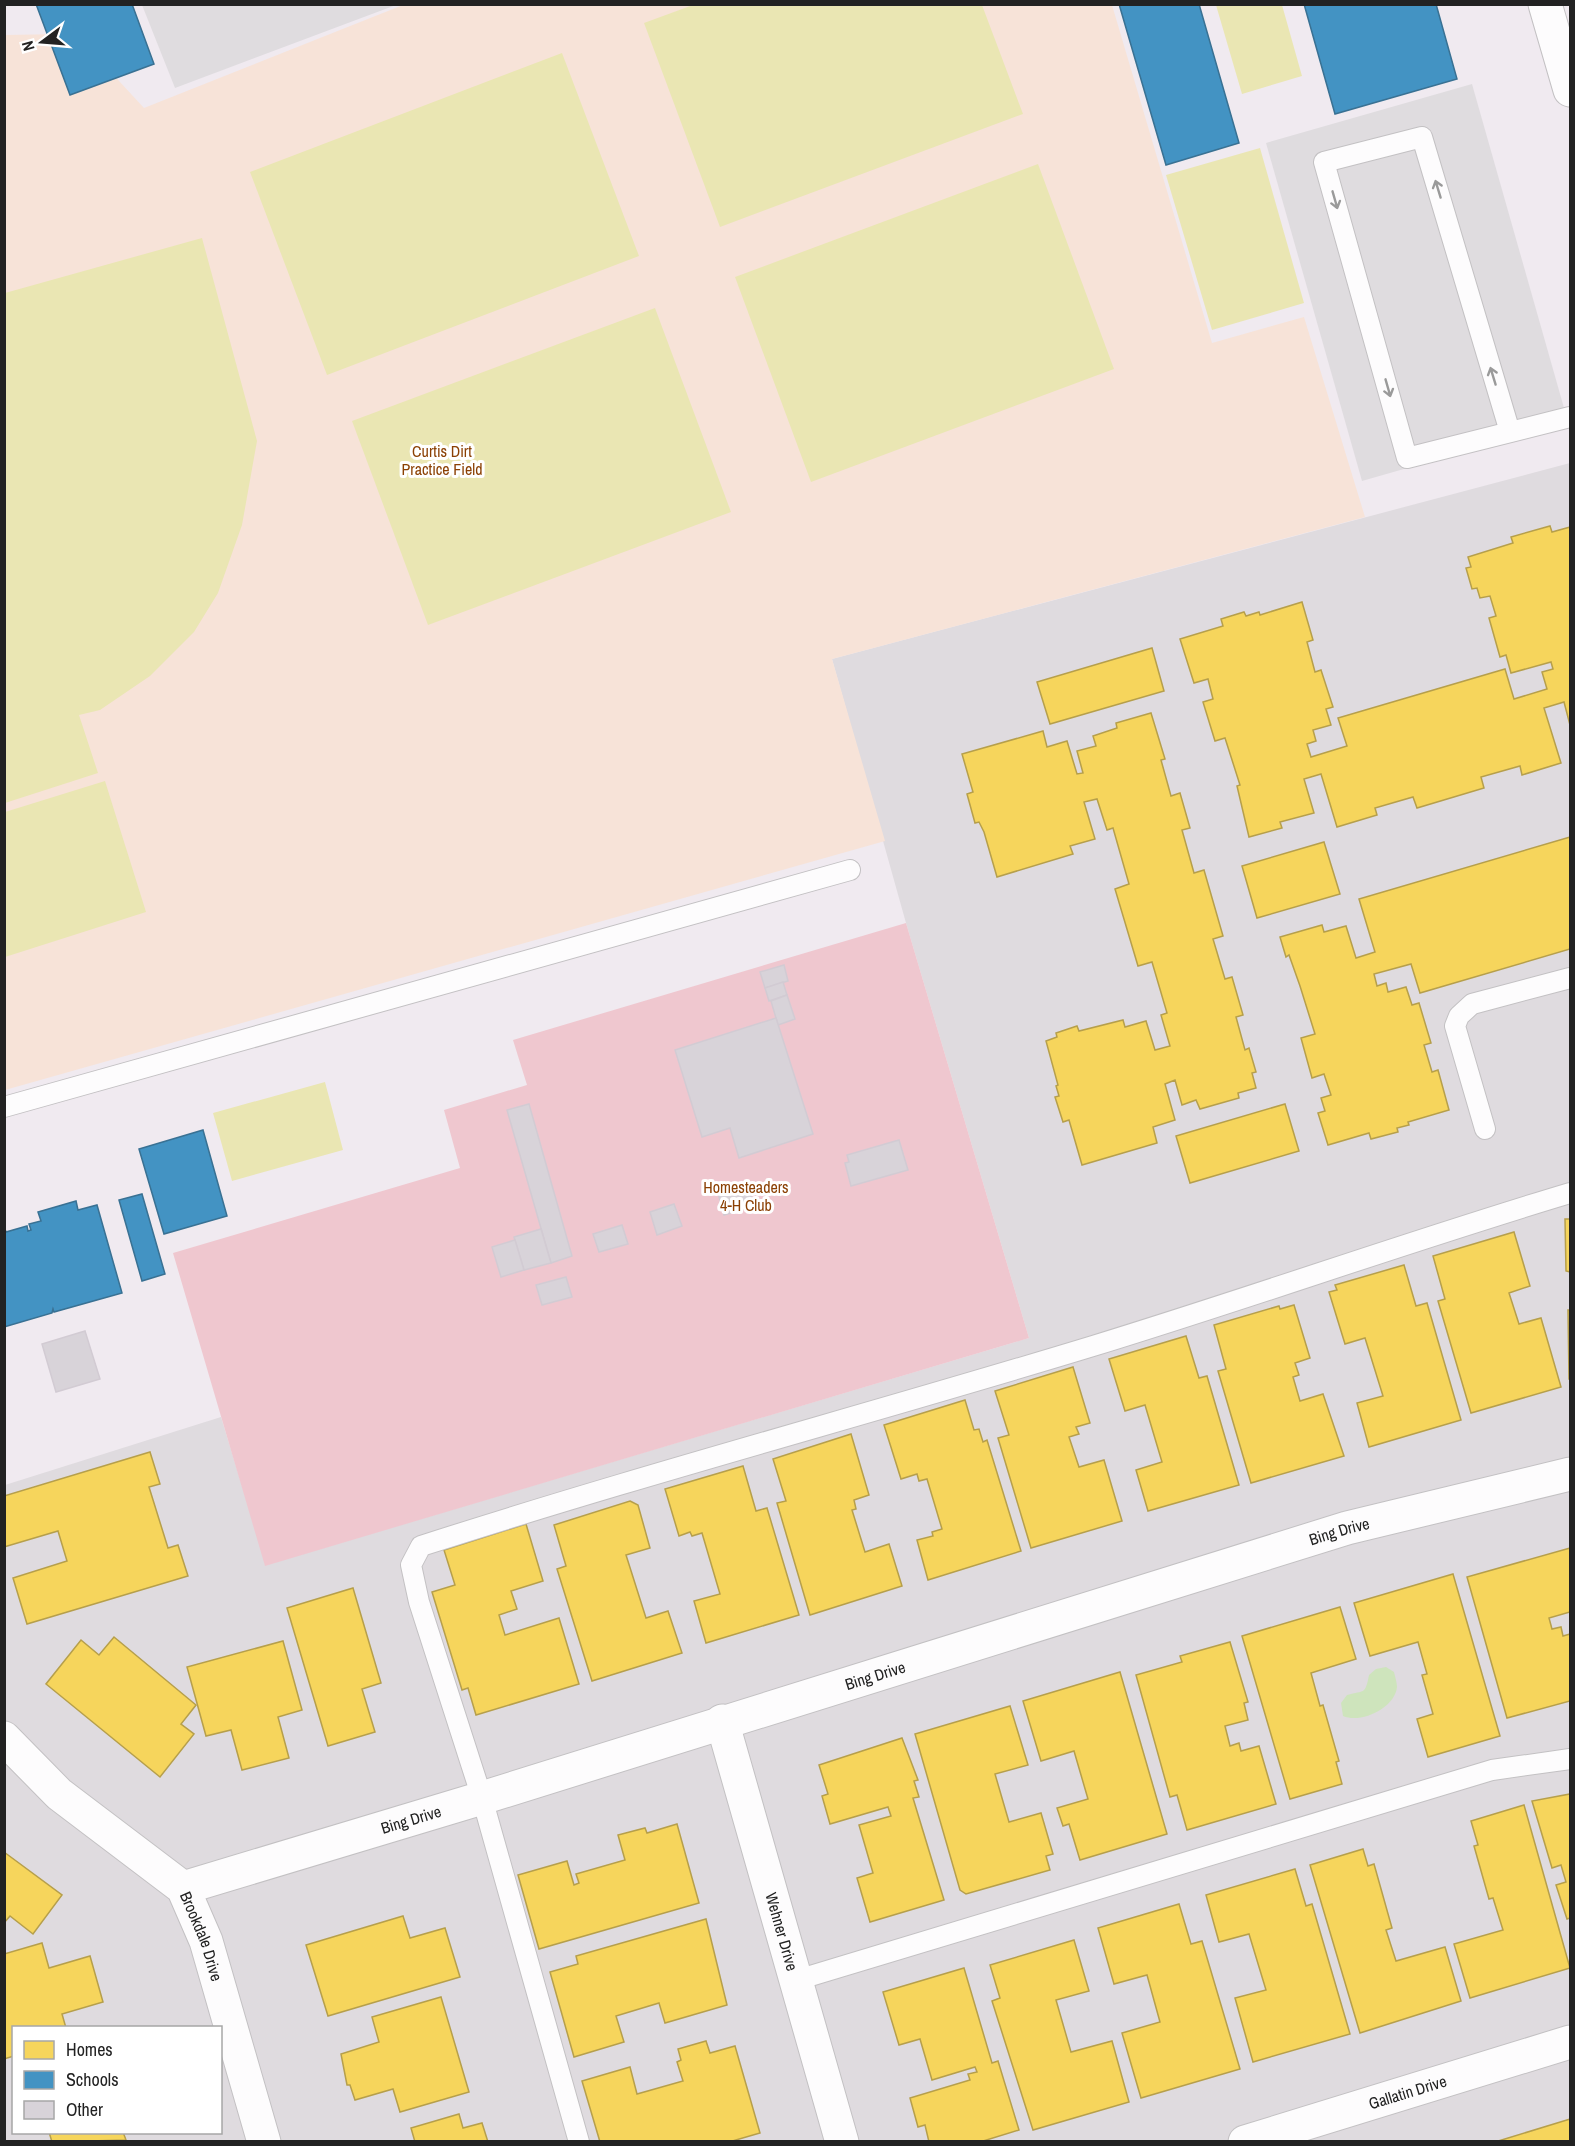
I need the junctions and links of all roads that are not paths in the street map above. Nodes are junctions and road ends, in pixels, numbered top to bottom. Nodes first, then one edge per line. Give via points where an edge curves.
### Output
1 (1545, 4) edge
2 (1570, 90) edge
3 (1570, 417) edge
4 (1510, 432) junction
5 (850, 870) dead end
6 (1570, 978) edge
7 (4, 1107) edge
8 (1485, 1129) dead end
9 (1570, 1193) edge
10 (1570, 1474) edge
11 (722, 1721) junction
12 (4, 1738) edge
13 (1570, 1759) edge
14 (482, 1798) junction
15 (183, 1888) junction
16 (797, 1980) junction
17 (1570, 2042) edge
18 (264, 2142) edge
19 (579, 2142) edge
20 (842, 2142) edge
21 (1245, 2142) edge

1 - 2 street
3 - 4 lane
4 -> 4 lane via 1422,137 1324,162 1407,458
5 - 7 lane
6 - 8 lane via 1472,1004 1459,1016 1455,1026
9 - 14 lane via 1095,1345 544,1506 421,1546 411,1565 418,1602
10 - 11 street, Bing Drive via 1347,1528
11 - 14 street, Bing Drive
11 - 16 street, Wehner Drive
12 - 15 street, Brookdale Drive via 59,1794
13 - 16 lane via 1492,1770
14 - 15 street, Bing Drive
14 - 19 lane
15 - 18 street, Brookdale Drive via 206,1941
16 - 20 street, Wehner Drive
17 - 21 street, Gallatin Drive

